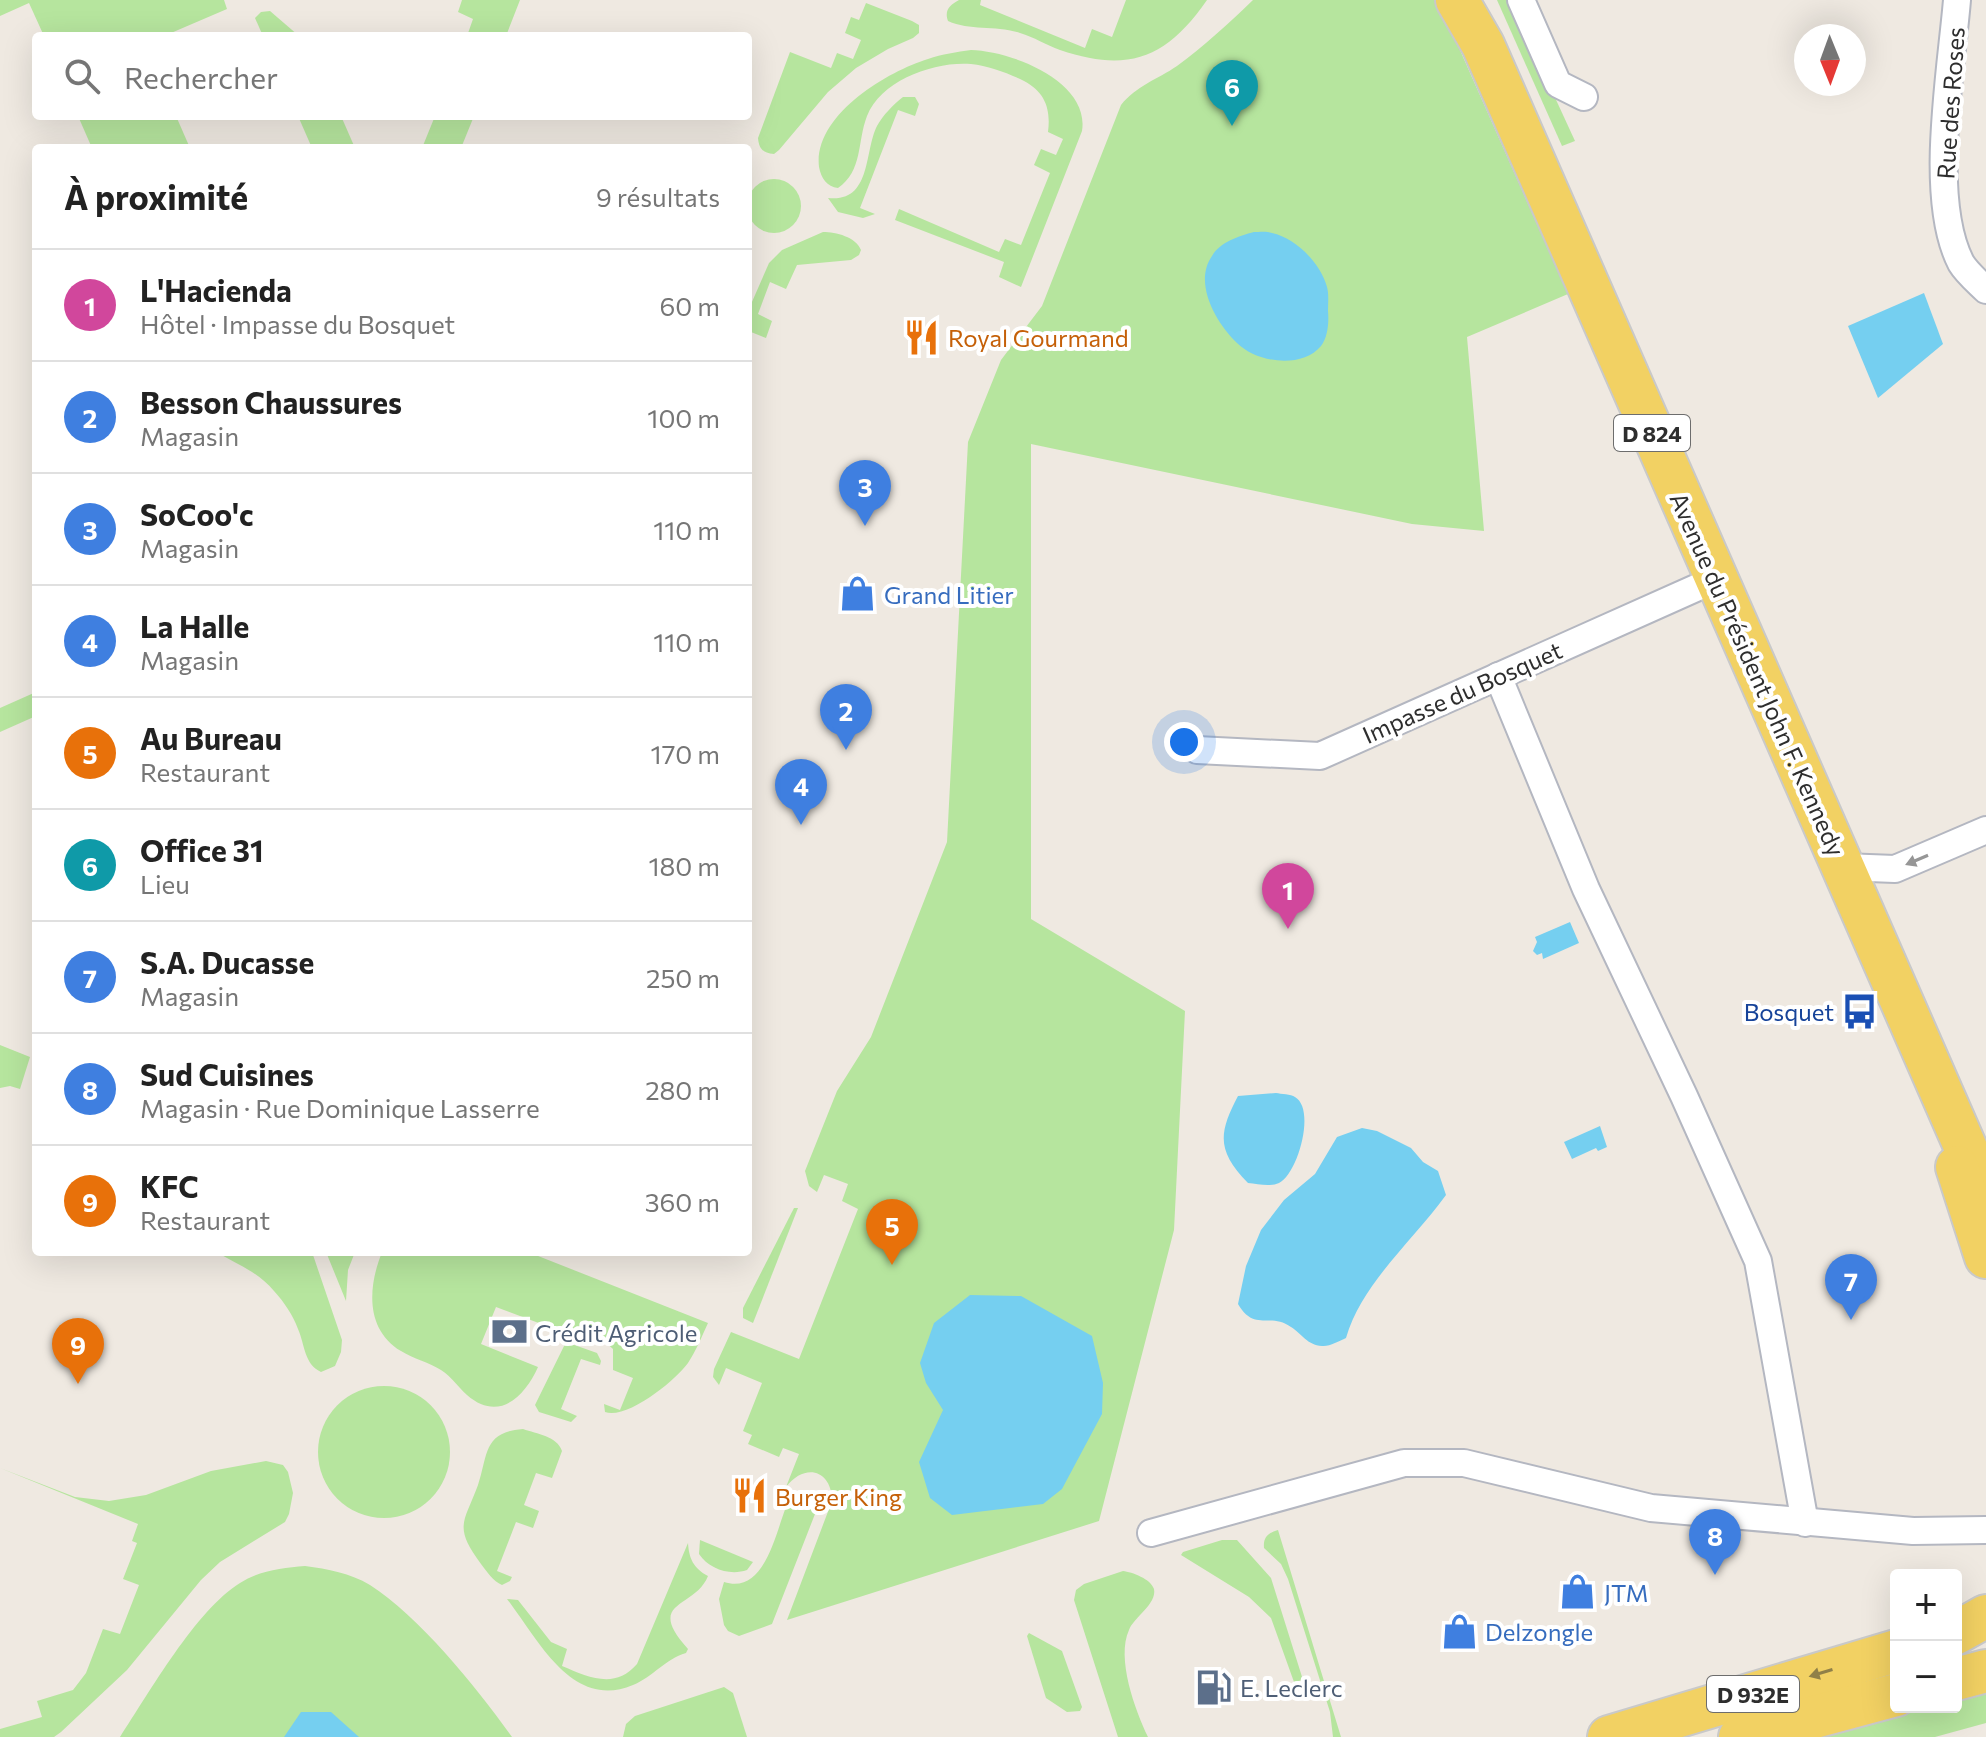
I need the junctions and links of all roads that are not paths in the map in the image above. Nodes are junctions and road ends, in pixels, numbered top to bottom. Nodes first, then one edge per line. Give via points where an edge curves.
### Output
1 (1457, 0) edge
2 (1521, 0) edge
3 (1957, 0) edge
4 (1584, 97) dead end
5 (1986, 290) edge
6 (1716, 579) junction
7 (1498, 676) junction
8 (1197, 750) dead end
9 (1986, 830) edge
10 (1843, 867) junction
11 (1920, 1043) junction
12 (1986, 1194) edge
13 (1986, 1257) edge
14 (1805, 1523) junction
15 (1986, 1530) edge
16 (1151, 1533) dead end
17 (1986, 1616) edge
18 (1962, 1630) edge
19 (1890, 1653) edge
20 (1986, 1671) edge
21 (1962, 1677) edge
22 (1890, 1697) edge
23 (1609, 1737) edge
24 (1740, 1737) edge

1 - 6 main road, Avenue du Président John F. Kennedy / D 824 via 1483,45
2 - 4 street via 1558,84
3 - 5 street, Rue des Roses via 1943,171 1947,217 1962,264
6 - 7 street, Impasse du Bosquet
6 - 10 main road, Avenue du Président John F. Kennedy / D 824
7 - 8 street, Impasse du Bosquet via 1320,756
7 - 14 street via 1586,889 1758,1261
9 -> 10 street via 1895,869
10 - 11 main road, Avenue du Président John F. Kennedy / D 824
11 - 12 main road, Avenue du Président John F. Kennedy / D 824
11 - 13 main road, Avenue du Président John F. Kennedy / D 824
14 - 15 street
14 - 16 street via 1651,1508 1464,1463 1404,1463
17 - 18 main road
19 -> 23 main road, D 932E
20 - 21 main road
22 - 24 main road, D 932E

